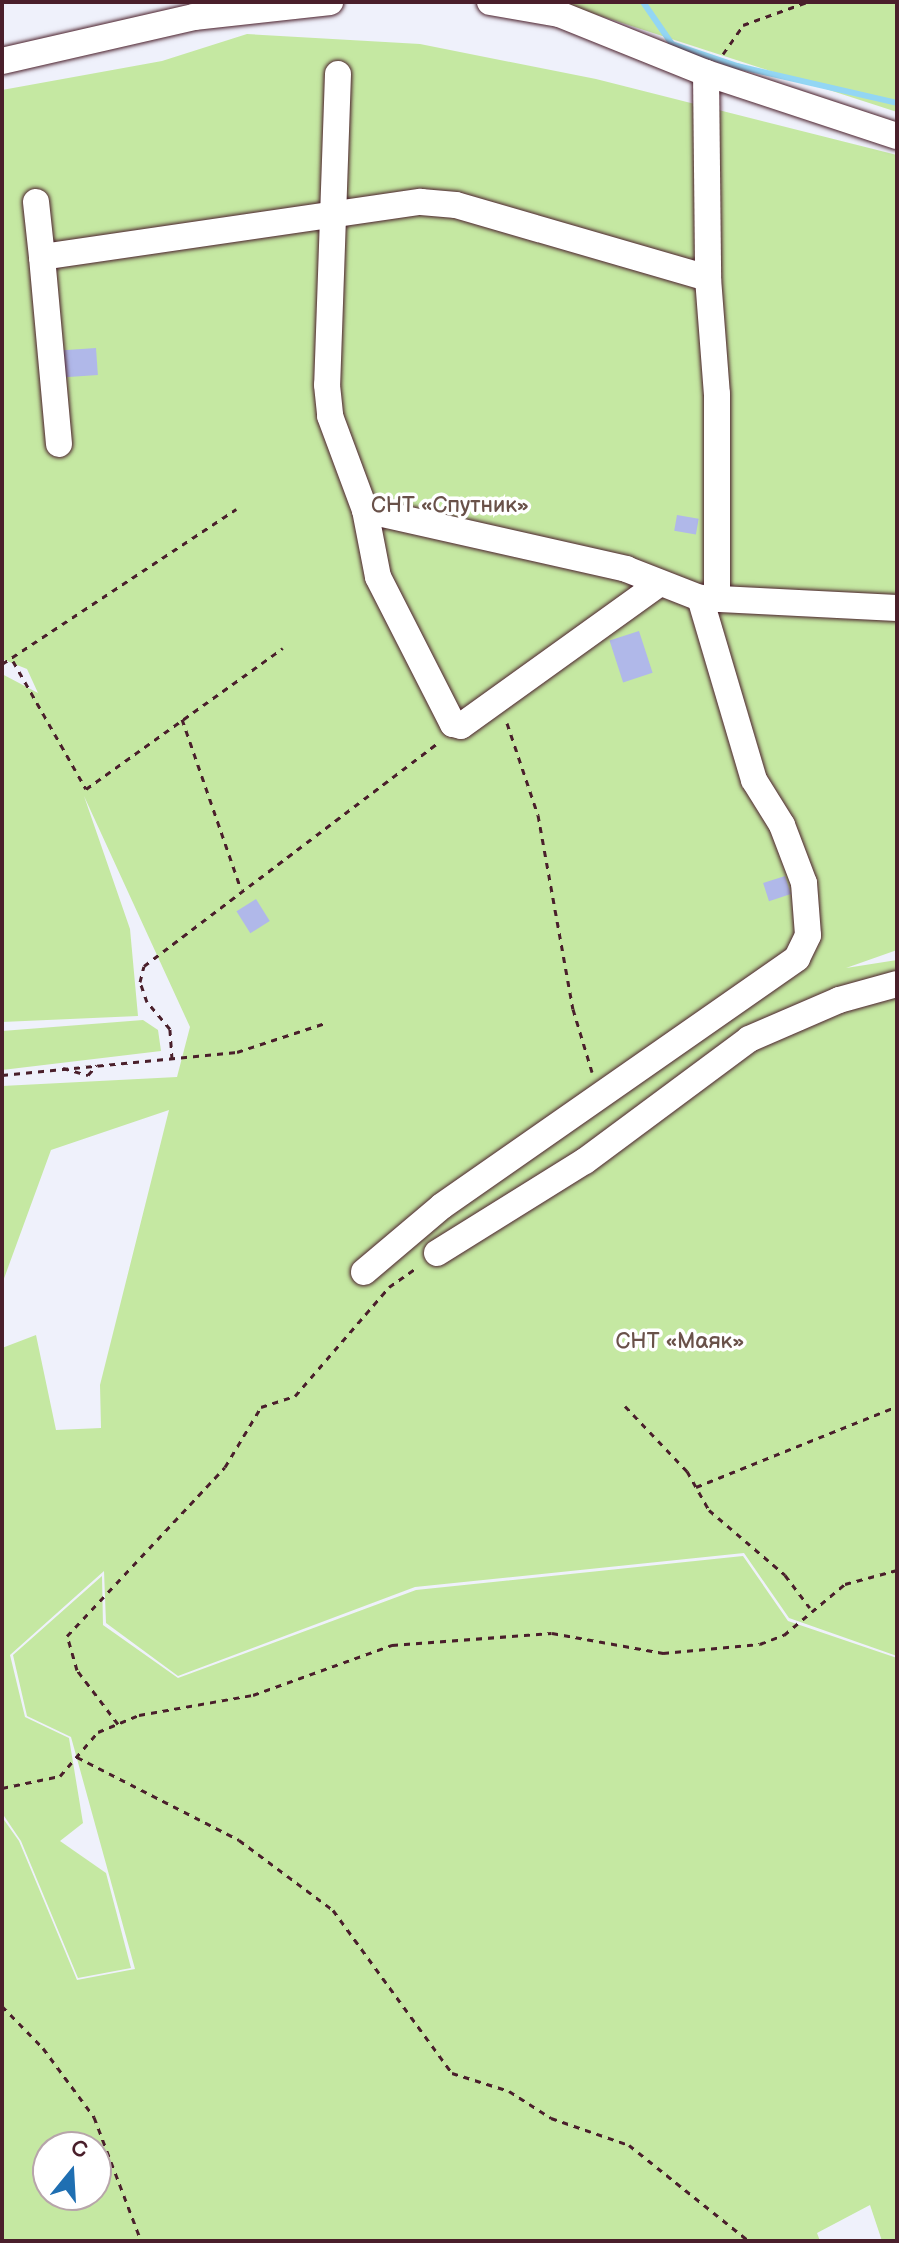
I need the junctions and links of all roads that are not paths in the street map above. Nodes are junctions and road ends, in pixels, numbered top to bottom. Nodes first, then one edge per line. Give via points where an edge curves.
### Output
1 (330, 2) edge
2 (490, 2) edge
3 (2, 61) edge
4 (714, 65) junction
5 (338, 74) dead end
6 (897, 136) edge
7 (36, 202) dead end
8 (332, 215) junction
9 (42, 257) junction
10 (708, 278) junction
11 (59, 444) dead end
12 (365, 510) junction
13 (660, 583) junction
14 (709, 599) junction
15 (897, 608) edge
16 (897, 984) edge
17 (437, 1253) road end
18 (364, 1272) dead end

1 - 3 street via 194,17
2 - 4 street via 559,14
4 - 6 street
4 - 10 street
5 - 8 street
7 - 9 street
8 - 9 street
8 - 10 street via 435,202
8 - 12 street via 330,416
9 - 11 street
10 - 14 street via 717,394
12 - 13 street via 626,569
12 - 13 street via 378,577 446,716 461,726
13 - 14 street
14 - 15 street
14 - 18 street via 754,780 782,825 804,883 808,935 797,958 442,1206
16 - 17 street via 839,1000 749,1039 585,1161

